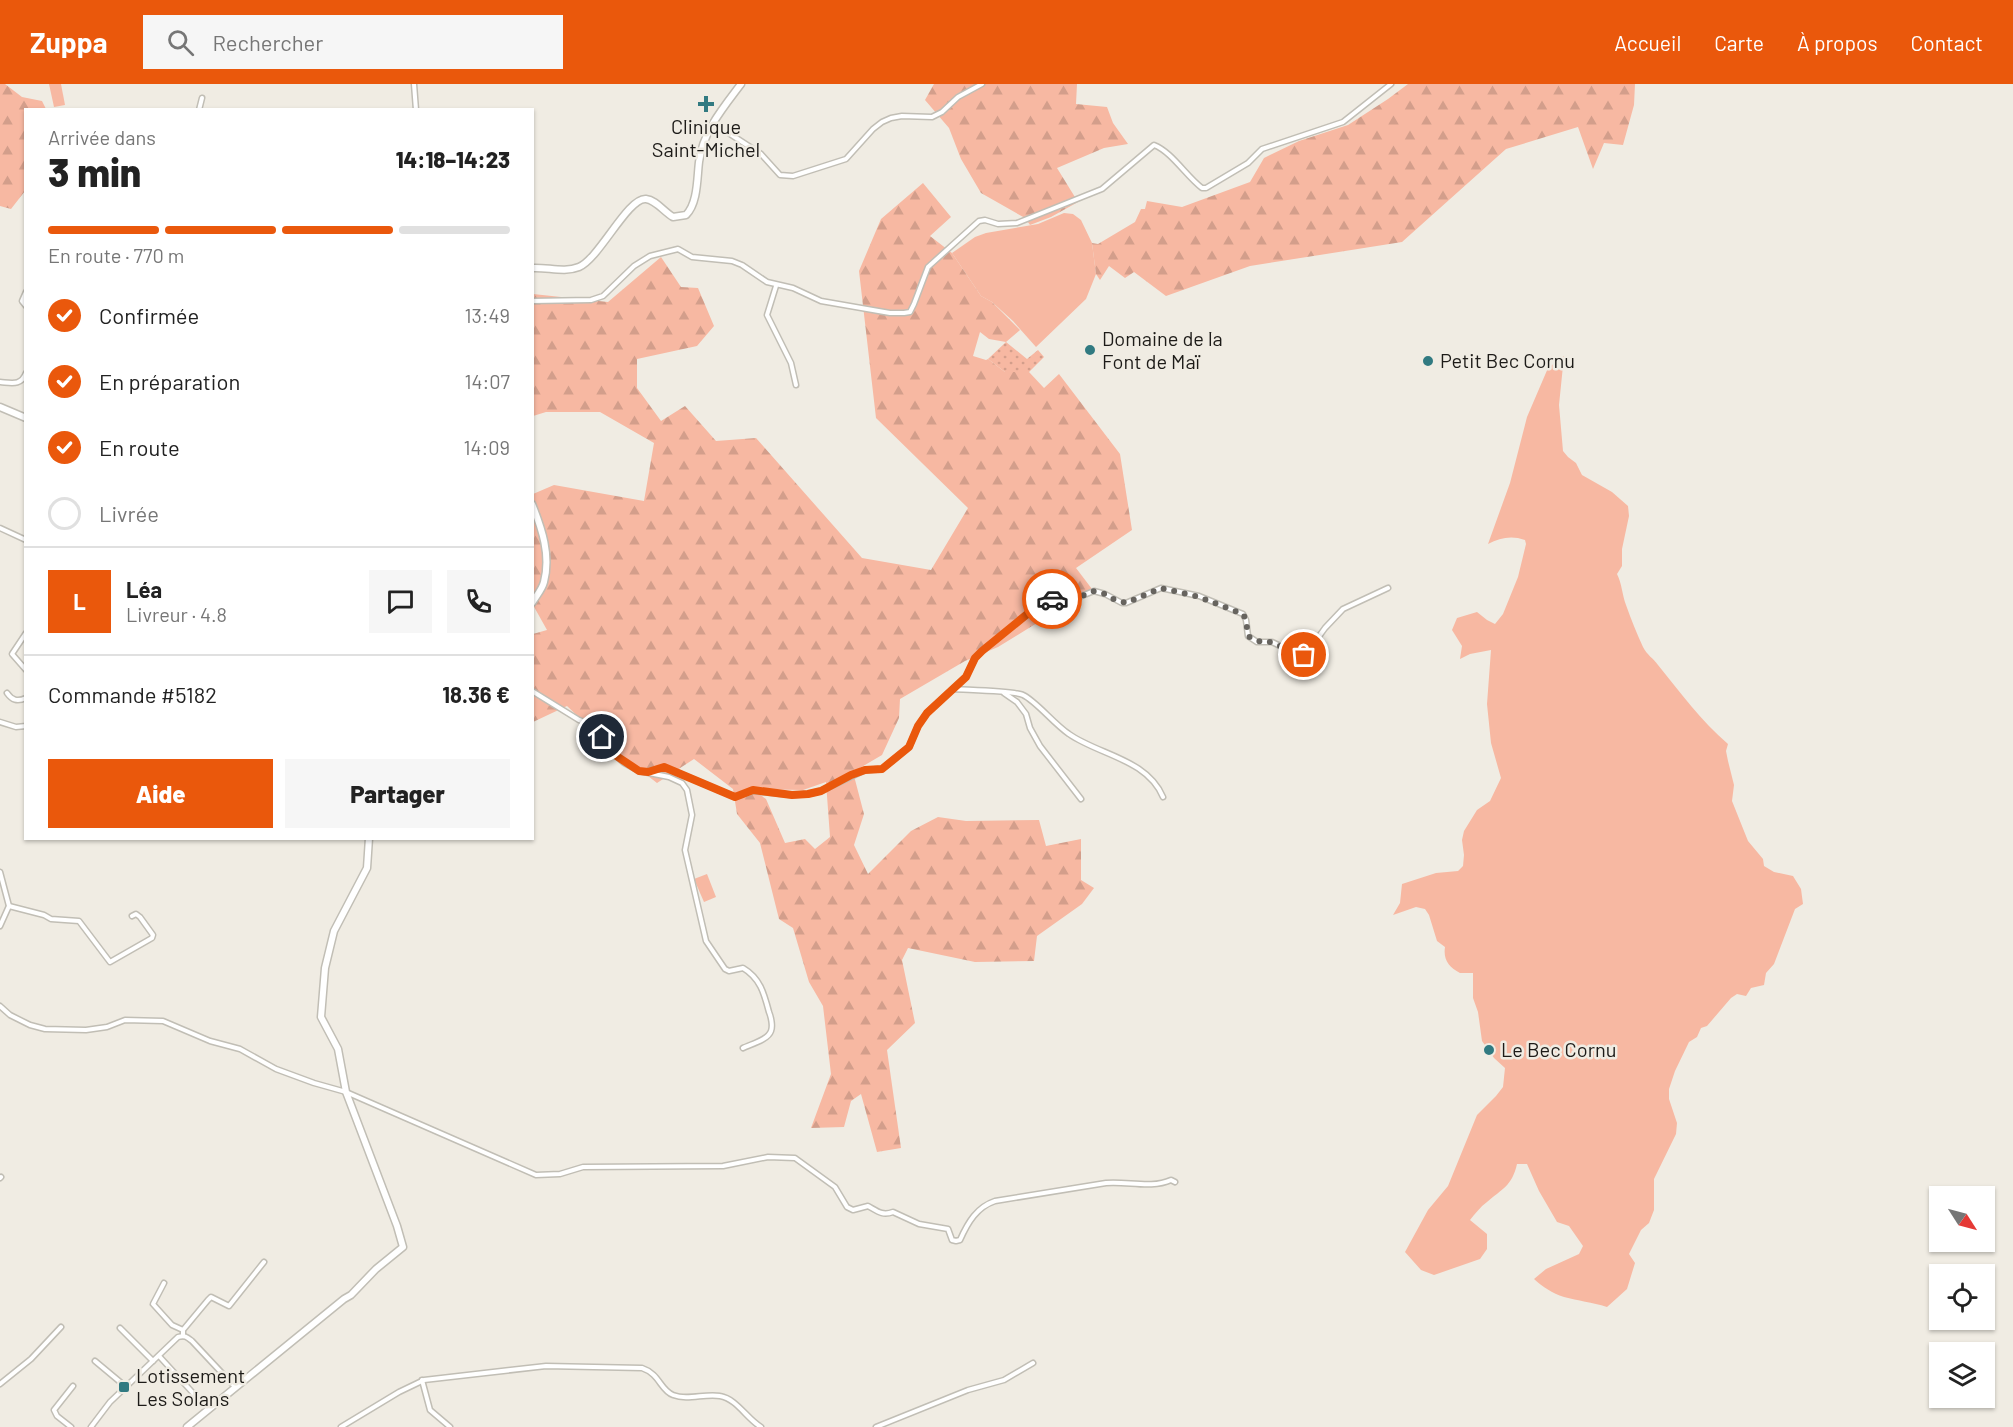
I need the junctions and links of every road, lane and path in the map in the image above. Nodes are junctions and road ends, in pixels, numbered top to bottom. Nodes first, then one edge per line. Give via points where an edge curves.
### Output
1 (414, 84) edge
2 (741, 84) edge
3 (982, 84) edge
4 (1391, 84) edge
5 (202, 98) dead end
6 (200, 108) edge
7 (416, 108) edge
8 (713, 123) junction
9 (534, 268) edge
10 (776, 286) junction
11 (534, 301) edge
12 (24, 376) edge
13 (0, 382) edge
14 (796, 385) dead end
15 (0, 407) edge
16 (24, 417) edge
17 (534, 509) edge
18 (0, 528) edge
19 (24, 539) edge
20 (1388, 588) dead end
21 (534, 599) edge
22 (24, 636) edge
23 (24, 668) edge
24 (952, 689) junction
25 (534, 692) edge
26 (6, 693) dead end
27 (1003, 693) junction
28 (24, 700) edge
29 (0, 722) edge
30 (24, 726) edge
31 (648, 772) junction
32 (1163, 797) dead end
33 (1081, 799) dead end
34 (369, 840) edge
35 (0, 872) edge
36 (9, 906) junction
37 (132, 916) dead end
38 (0, 926) edge
39 (0, 1006) edge
40 (743, 1048) dead end
41 (346, 1092) junction
42 (1175, 1182) dead end
43 (264, 1262) dead end
44 (164, 1283) dead end
45 (61, 1327) dead end
46 (120, 1328) dead end
47 (183, 1330) junction
48 (183, 1336) junction
49 (159, 1356) junction
50 (95, 1361) dead end
51 (153, 1361) junction
52 (1033, 1363) dead end
53 (422, 1380) junction
54 (0, 1384) edge
55 (73, 1386) dead end
56 (125, 1386) junction
57 (235, 1387) junction
58 (194, 1397) dead end
59 (71, 1427) edge
60 (91, 1427) edge
61 (187, 1427) edge
62 (341, 1427) edge
63 (450, 1427) edge
64 (761, 1427) edge
65 (876, 1427) edge

1 - 7 street
2 - 8 street
3 - 8 street via 932,117 891,118 873,129 846,159 793,176 780,175 761,154
4 - 10 street via 1343,122 1262,148 1248,163 1206,188 1154,145 1102,189 1017,223 979,221 928,267 910,312 848,307
5 - 6 street
8 - 9 street via 701,148 693,205 686,215 673,217 653,202 640,200 582,266 563,270
10 - 11 street via 732,261 692,257 678,249 662,251 634,266 603,296 591,300
10 - 14 street via 767,315 791,363
12 - 13 street via 18,384
15 - 16 street
17 - 21 street via 546,543 545,580
18 - 19 street
20 - 24 street via 1343,609 1301,656 1248,636 1243,614 1177,591 1161,588 1126,603 1094,591 1074,599 1047,598 982,651 966,677
22 - 23 street via 12,654
24 - 27 street
24 - 31 street via 927,713 909,747 882,769 851,775 821,791 792,795 753,790 735,797 664,767
25 - 31 street via 596,726 615,755 639,771
26 - 28 street via 12,699
27 - 32 street via 1024,695 1070,735 1146,774 1158,785
27 - 33 street via 1026,714 1040,746
29 - 30 street
31 - 40 street via 669,777 687,790 692,815 685,850 706,941 725,969 749,971 763,989 772,1030 767,1037
34 - 41 street via 367,868 334,931 325,968 321,1017 338,1049
35 - 36 street
36 - 37 street via 51,919 79,921 110,962 152,938 140,917
36 - 38 street
39 - 41 street via 10,1015 45,1029 86,1030 125,1020 163,1021 240,1049 276,1069
41 - 42 street via 536,1174 560,1174 584,1167 723,1166 768,1157 795,1158 835,1187 847,1207 853,1210 868,1206 880,1214 893,1212 919,1224 943,1227 956,1241 984,1205 1106,1183 1159,1186
41 - 57 street via 403,1247 351,1295
43 - 47 street via 229,1306 211,1298
44 - 47 street via 153,1304 172,1325
45 - 54 street
46 - 51 street
47 - 48 street
48 - 49 street
48 - 57 street
49 - 51 street
49 - 58 street
50 - 56 street
51 - 56 street
52 - 65 street via 1004,1380 968,1390
53 - 62 street
53 - 63 street via 430,1410
53 - 64 street via 546,1366 642,1368 651,1371 671,1395 720,1396
55 - 59 street via 54,1410
56 - 60 street
57 - 61 street

